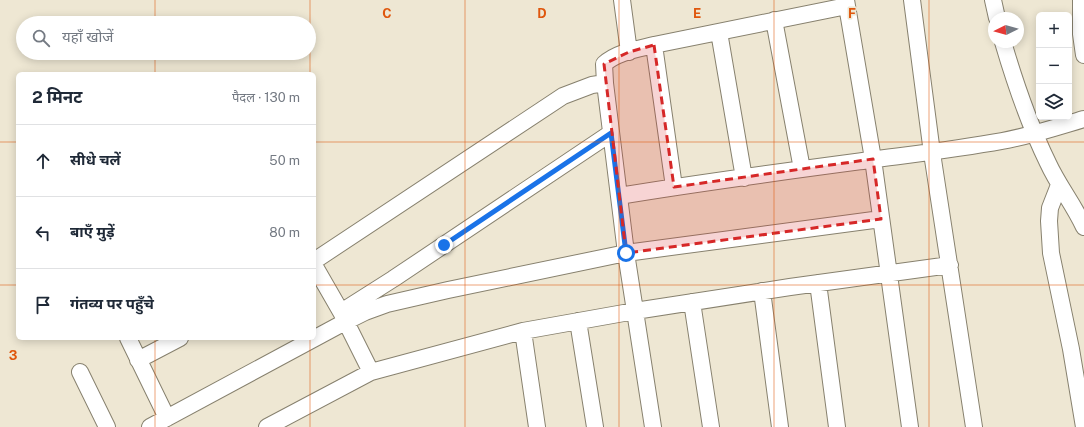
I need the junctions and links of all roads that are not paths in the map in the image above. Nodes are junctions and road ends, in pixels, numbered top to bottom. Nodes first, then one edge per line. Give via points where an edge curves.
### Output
1 (622, 0) edge
2 (912, 0) edge
3 (993, 0) edge
4 (1081, 0) edge
5 (846, 3) edge
6 (996, 12) edge
7 (774, 20) junction
8 (719, 32) junction
9 (654, 45) junction
10 (1005, 48) edge
11 (629, 52) junction
12 (1084, 55) edge
13 (605, 83) junction
14 (1084, 119) edge
15 (611, 133) junction
16 (1035, 134) junction
17 (932, 153) junction
18 (873, 160) junction
19 (802, 169) junction
20 (744, 178) junction
21 (1059, 185) junction
22 (674, 187) junction
23 (619, 196) junction
24 (881, 219) junction
25 (1083, 225) edge
26 (626, 253) junction
27 (950, 265) junction
28 (316, 266) edge
29 (316, 270) edge
30 (889, 274) junction
31 (818, 283) junction
32 (762, 291) junction
33 (692, 302) junction
34 (635, 311) junction
35 (343, 317) junction
36 (578, 321) junction
37 (523, 331) junction
38 (316, 332) edge
39 (129, 340) edge
40 (176, 340) edge
41 (303, 340) edge
42 (138, 360) junction
43 (80, 372) dead end
44 (371, 372) junction
45 (167, 418) junction
46 (107, 427) edge
47 (150, 427) edge
48 (267, 427) edge
49 (537, 427) edge
50 (595, 427) edge
51 (653, 427) edge
52 (711, 427) edge
53 (780, 427) edge
54 (836, 427) edge
55 (910, 427) edge
56 (974, 427) edge
57 (1084, 427) edge

1 - 11 street
2 - 17 street
3 - 6 street
4 - 12 street
5 - 7 street
5 - 18 street
7 - 8 street
7 - 19 street
8 - 9 street
8 - 20 street
9 - 11 street
9 - 22 street
10 - 16 street
11 - 13 street via 604,64
13 - 15 street
13 - 28 street via 563,96
14 - 16 street
15 - 23 street
15 - 35 street via 412,266
16 - 17 street
16 - 21 street
17 - 18 street
17 - 27 street
18 - 19 street
18 - 24 street
19 - 20 street
20 - 22 street
21 - 25 street
21 - 57 street via 1050,208 1051,253
22 - 23 street
23 - 26 street
24 - 26 street
24 - 30 street
26 - 34 street
26 - 35 street via 462,287
27 - 30 street
27 - 56 street
29 - 35 street
30 - 31 street
30 - 55 street
31 - 32 street
31 - 54 street
32 - 33 street
32 - 53 street
33 - 34 street
33 - 52 street
34 - 36 street
34 - 51 street
35 - 38 street
35 - 44 street
36 - 37 street
36 - 50 street
37 - 44 street
37 - 49 street
39 - 42 street
40 - 42 street
41 - 45 street
42 - 45 street
43 - 46 street
44 - 48 street
45 - 47 street

